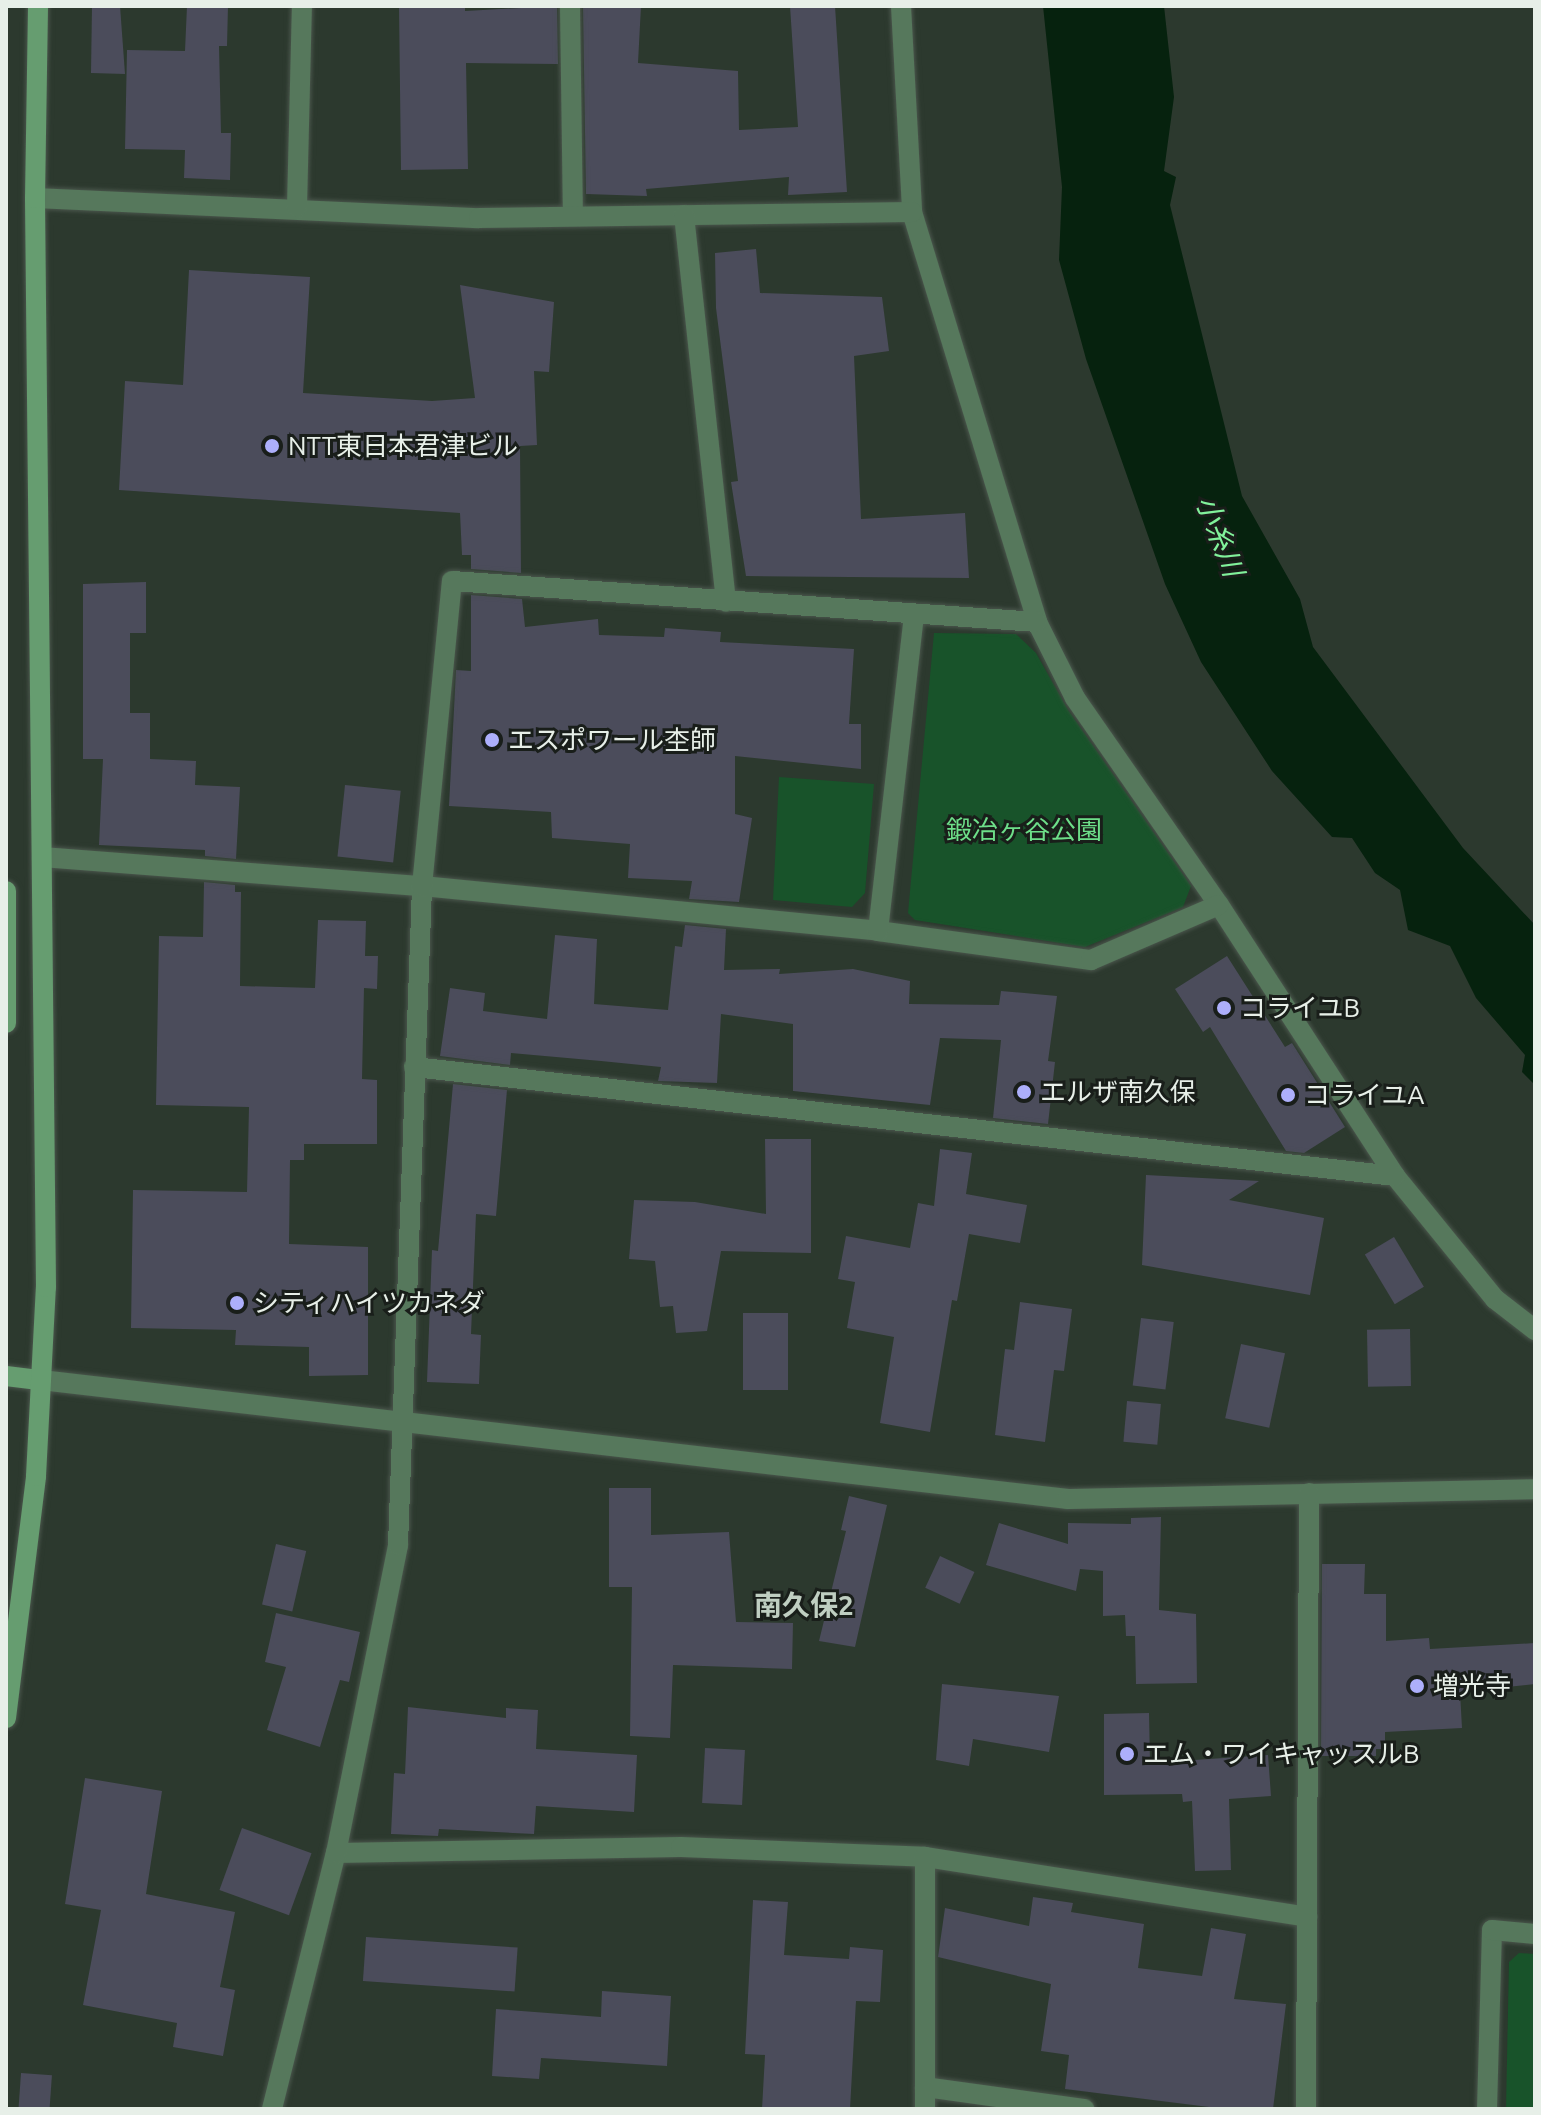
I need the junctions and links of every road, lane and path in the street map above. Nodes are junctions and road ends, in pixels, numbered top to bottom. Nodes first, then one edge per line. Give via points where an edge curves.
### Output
1 (38, 6) edge
2 (302, 6) edge
3 (570, 6) edge
4 (901, 6) edge
5 (35, 198) junction
6 (297, 207) junction
7 (912, 212) junction
8 (684, 215) junction
9 (573, 216) junction
10 (726, 602) junction
11 (914, 614) junction
12 (1037, 622) junction
13 (42, 857) junction
14 (422, 886) junction
15 (6, 891) edge
16 (1219, 905) junction
17 (878, 931) junction
18 (6, 1023) edge
19 (414, 1067) junction
20 (1395, 1176) junction
21 (1535, 1330) edge
22 (6, 1376) edge
23 (41, 1380) junction
24 (399, 1422) junction
25 (1535, 1489) edge
26 (1309, 1493) junction
27 (6, 1718) edge
28 (336, 1853) junction
29 (925, 1857) junction
30 (1307, 1917) junction
31 (1535, 1934) edge
32 (925, 2087) junction
33 (272, 2109) edge
34 (925, 2109) edge
35 (1084, 2109) edge
36 (1306, 2109) edge
37 (1487, 2109) edge

1 - 5 main road
2 - 6 street
3 - 9 street
4 - 7 street
5 - 6 street
5 - 13 main road
6 - 9 street via 479,218
7 - 8 street
7 - 12 street
8 - 9 street
8 - 10 street
10 - 11 street
10 - 14 street via 452,581
11 - 12 street
11 - 17 street
12 - 16 street via 1075,698
13 - 14 street
13 - 23 main road via 46,1287
14 - 17 street
14 - 19 street
15 - 18 main road
16 - 17 street via 1091,960
16 - 20 street
19 - 20 street
19 - 24 street
20 - 21 street via 1495,1299
22 - 23 main road
23 - 24 street
23 - 27 main road via 36,1476
24 - 26 street via 1068,1499
24 - 28 street via 398,1545
25 - 26 street
26 - 30 street
28 - 29 street via 681,1847
28 - 33 street
29 - 30 street
29 - 32 street
30 - 36 street
31 - 37 street via 1492,1930
32 - 34 street
32 - 35 street

